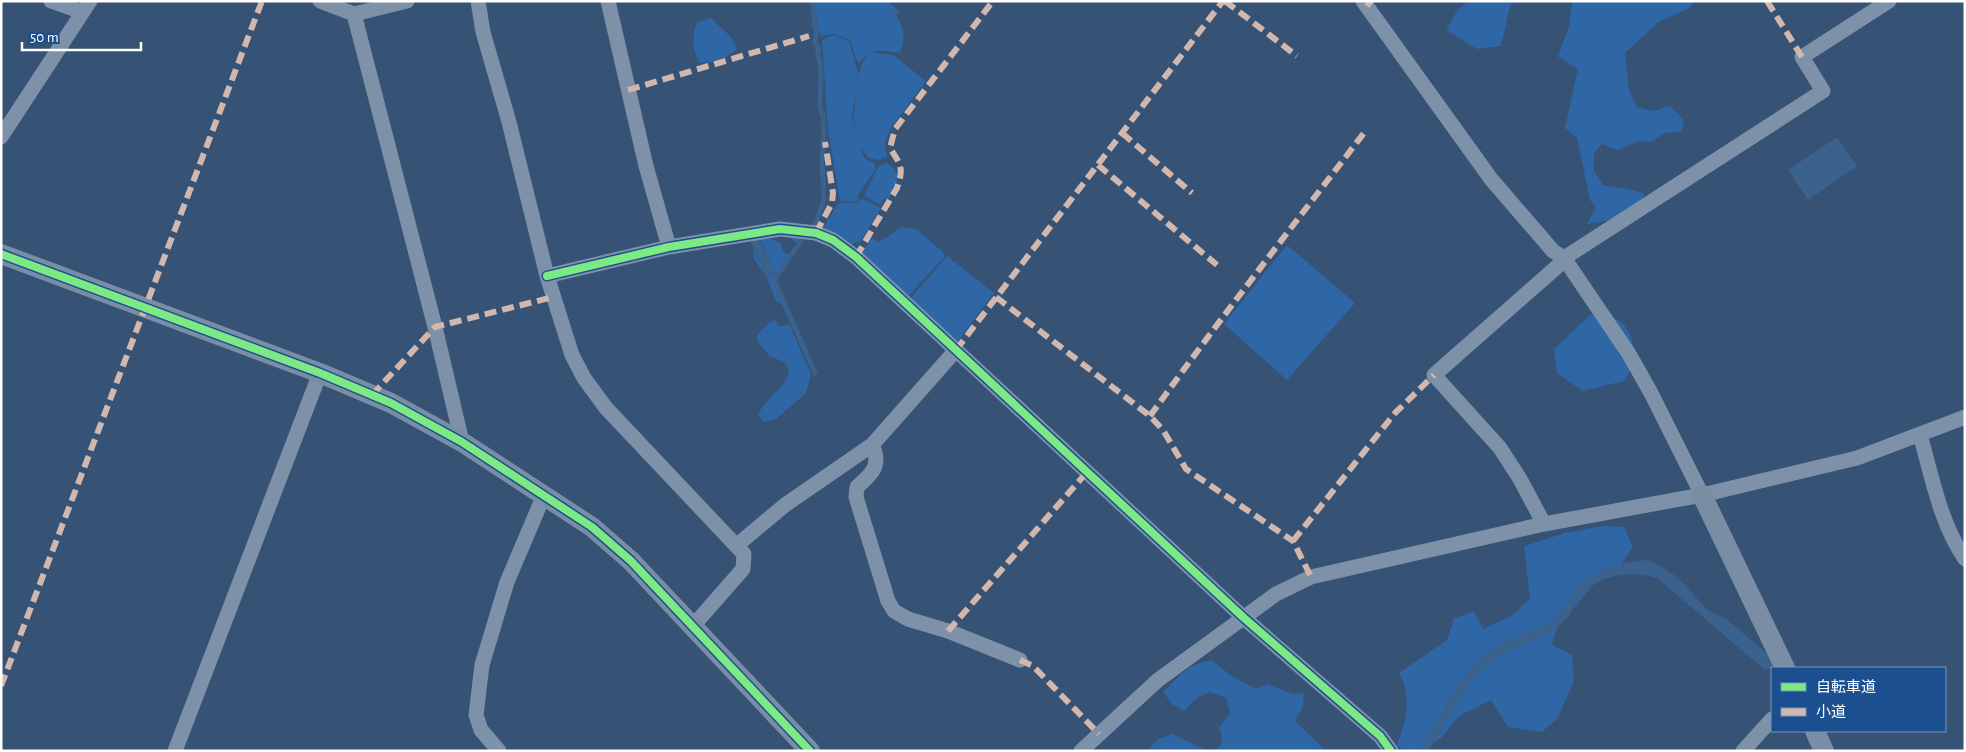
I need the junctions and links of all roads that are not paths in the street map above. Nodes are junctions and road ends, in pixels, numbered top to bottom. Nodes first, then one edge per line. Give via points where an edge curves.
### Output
1 (51, 1) edge
2 (320, 1) edge
3 (407, 1) edge
4 (478, 1) edge
5 (608, 1) edge
6 (1363, 1) edge
7 (1889, 1) edge
8 (86, 7) edge
9 (354, 14) junction
10 (1, 137) edge
11 (669, 247) junction
12 (1, 254) edge
13 (1564, 258) junction
14 (547, 276) junction
15 (956, 350) junction
16 (320, 372) junction
17 (1965, 417) edge
18 (1920, 435) junction
19 (462, 442) junction
20 (872, 445) junction
21 (544, 495) junction
22 (1702, 495) junction
23 (1544, 524) junction
24 (736, 546) junction
25 (1965, 559) edge
26 (1244, 618) junction
27 (694, 626) junction
28 (1020, 660) dead end
29 (1785, 667) edge
30 (1771, 721) edge
31 (1815, 732) edge
32 (175, 751) edge
33 (499, 751) edge
34 (810, 751) edge
35 (1081, 751) edge
36 (1391, 751) edge
37 (1743, 751) edge
38 (1824, 751) edge

1 - 8 street
2 - 9 street
3 - 9 street
4 - 14 street via 483,32
5 - 11 street via 646,166
6 - 13 street via 1491,179 1553,251
7 - 13 street via 1802,57 1823,92
8 - 10 street
9 - 19 street
11 - 14 street
11 - 15 street via 780,228 816,233 833,240 856,257
12 - 16 street
13 - 22 street via 1629,354
13 - 23 street via 1434,375 1500,448
14 - 24 street via 572,355 584,378 606,408
15 - 20 street
15 - 26 street
16 - 19 street via 390,403
16 - 32 street
17 - 18 street
18 - 22 street via 1858,458
18 - 25 street via 1944,518
19 - 21 street
20 - 24 street via 785,505
20 - 28 street via 878,464 856,487 856,497 888,601 894,610 908,619
21 - 27 street via 592,527
21 - 33 street via 506,582 482,665 476,715 481,730
22 - 23 street
22 - 29 street
23 - 26 street via 1311,577 1276,594
24 - 27 street via 744,554 743,569
26 - 35 street via 1158,680
26 - 36 street via 1380,736
27 - 34 street
30 - 37 street
31 - 38 street

